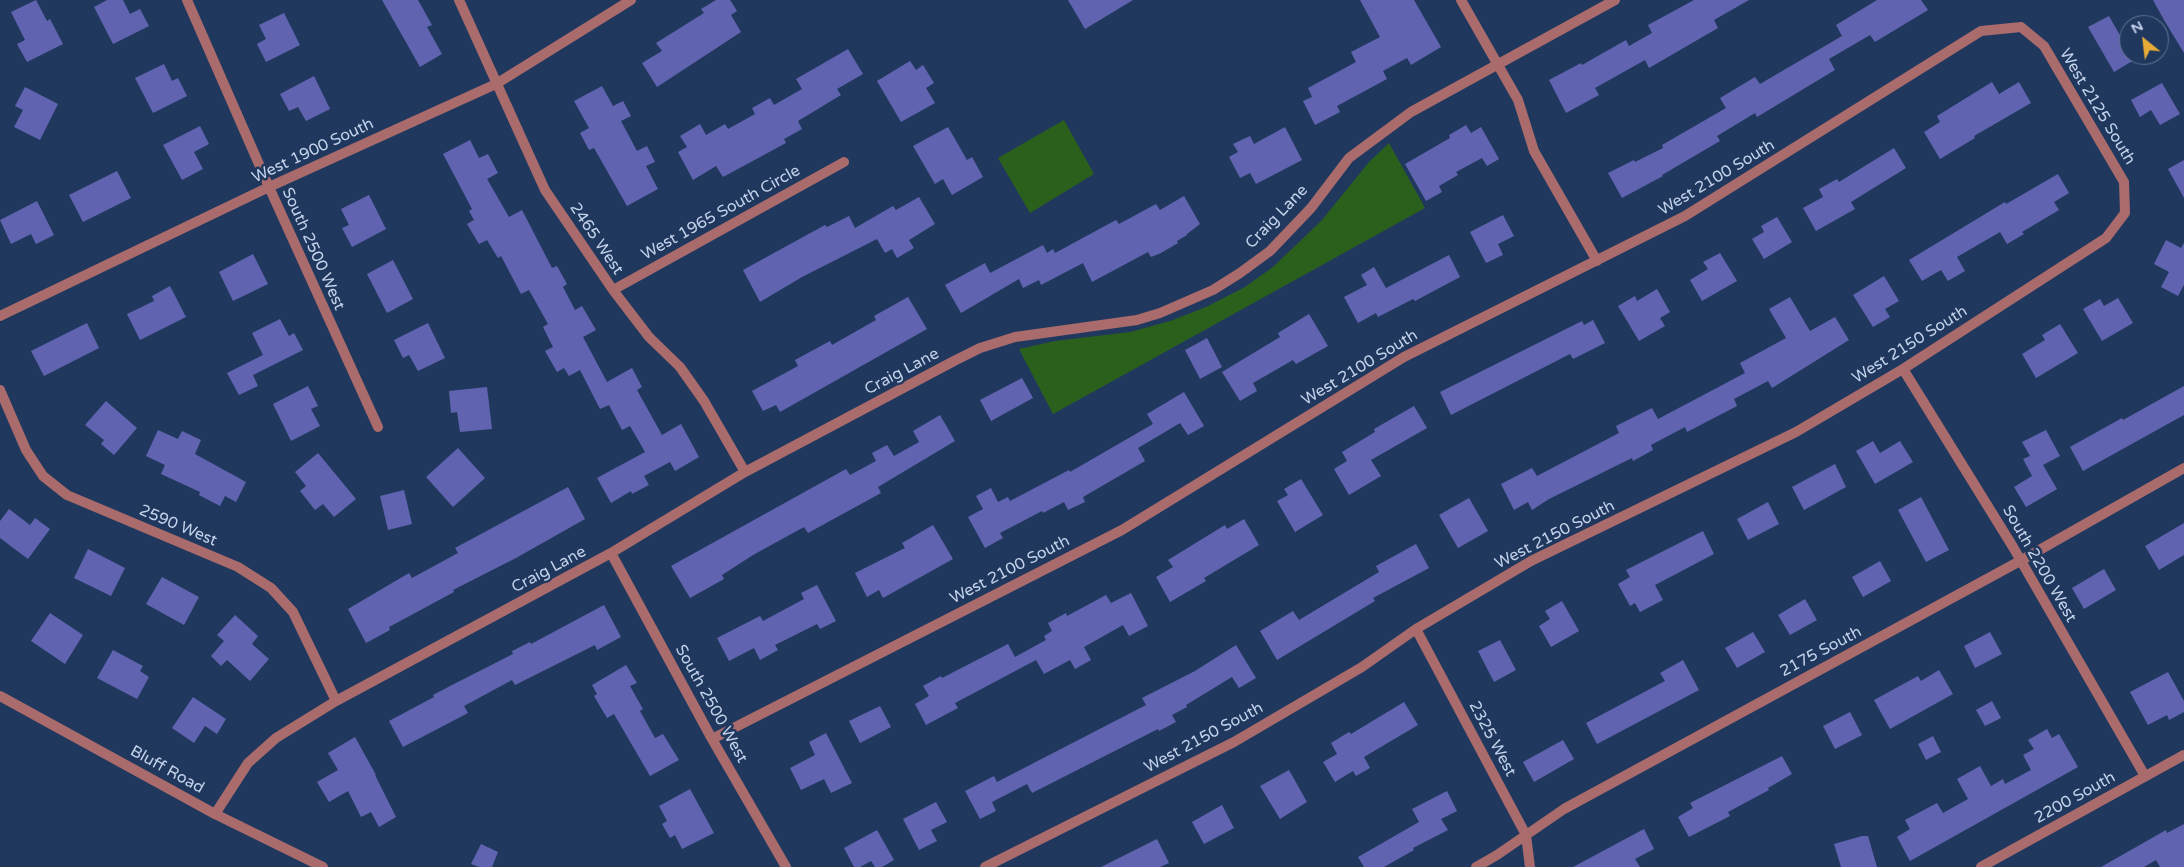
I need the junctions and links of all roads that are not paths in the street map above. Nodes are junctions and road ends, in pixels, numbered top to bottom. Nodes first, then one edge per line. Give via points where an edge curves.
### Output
1 (187, 0) edge
2 (459, 0) edge
3 (631, 0) edge
4 (1461, 0) edge
5 (1615, 0) edge
6 (2021, 27) joint
7 (1497, 65) junction
8 (496, 84) junction
9 (844, 162) dead end
10 (269, 187) junction
11 (2125, 213) joint
12 (1597, 261) junction
13 (613, 290) junction
14 (0, 316) edge
15 (1903, 369) junction
16 (0, 390) edge
17 (378, 428) dead end
18 (2184, 468) edge
19 (745, 472) junction
20 (611, 553) junction
21 (2020, 561) junction
22 (1416, 629) junction
23 (0, 696) edge
24 (336, 701) junction
25 (712, 739) junction
26 (2184, 755) edge
27 (2145, 776) junction
28 (215, 814) junction
29 (1526, 835) junction
30 (323, 867) edge
31 (786, 867) edge
32 (985, 867) edge
33 (1476, 867) edge
34 (1530, 867) edge
35 (1981, 867) edge

1 - 10 street, South 2500 West
2 - 8 street, 2465 West
3 - 8 street, West 1900 South
4 - 7 street
5 - 7 street, Craig Lane
6 - 11 street, West 2125 South via 2044,46 2124,182
6 - 12 street, West 2100 South via 1981,32 1685,216
7 - 12 street via 1518,100 1534,151
7 - 19 street, Craig Lane via 1411,112 1349,158 1310,208 1270,251 1213,290 1137,320 1015,337 980,348
8 - 10 street, West 1900 South
8 - 13 street, 2465 West via 545,190
9 - 13 street, West 1965 South Circle
10 - 14 street, West 1900 South
10 - 17 street, South 2500 West
11 - 15 street, West 2150 South via 2106,238
12 - 25 street, West 2100 South via 1404,357 1122,530
13 - 19 street, 2465 West via 694,387
15 - 21 street, South 2200 West
15 - 22 street, West 2150 South via 1796,432 1531,561
16 - 24 street, 2590 West via 26,450 43,476 67,495 238,567 271,588 293,612
18 - 21 street, 2175 South
19 - 20 street, Craig Lane
20 - 24 street, Craig Lane
20 - 25 street, South 2500 West
21 - 27 street, South 2200 West
21 - 29 street, 2175 South via 1564,809
22 - 29 street, 2325 West
22 - 32 street, West 2150 South via 1362,667 1234,742
23 - 28 street, Bluff Road
24 - 28 street, Craig Lane via 276,738 248,763
25 - 31 street, South 2500 West
26 - 27 street, 2200 South
27 - 35 street, 2200 South
28 - 30 street, Bluff Road
29 - 33 street, 2175 South
29 - 34 street, 2325 West

